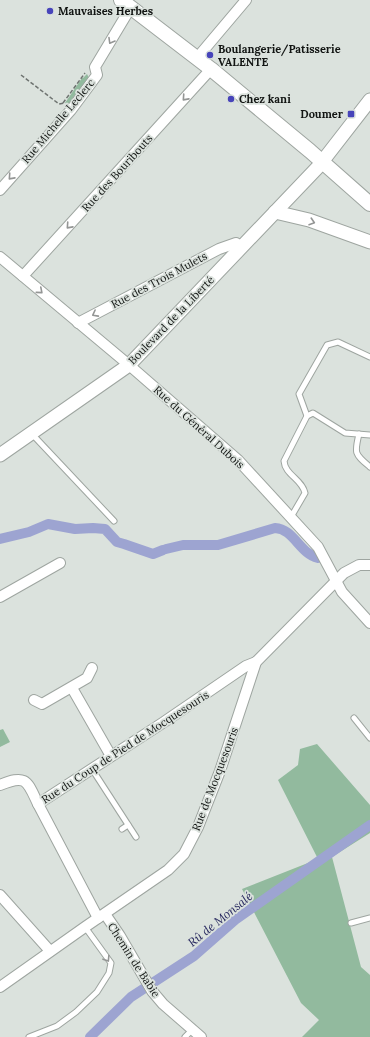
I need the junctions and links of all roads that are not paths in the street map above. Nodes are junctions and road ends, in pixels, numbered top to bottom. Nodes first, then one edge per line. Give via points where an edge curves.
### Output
1 (246, 0) edge
2 (126, 4) edge
3 (197, 58) junction
4 (211, 69) junction
5 (370, 100) edge
6 (322, 161) junction
7 (0, 190) edge
8 (370, 204) edge
9 (274, 212) junction
10 (370, 242) edge
11 (241, 247) junction
12 (0, 257) edge
13 (23, 276) junction
14 (78, 323) junction
15 (368, 356) edge
16 (129, 365) junction
17 (307, 416) junction
18 (31, 433) junction
19 (359, 434) junction
20 (370, 435) edge
21 (0, 455) edge
22 (370, 468) edge
23 (291, 517) junction
24 (114, 522) dead end
25 (60, 563) dead end
26 (370, 565) edge
27 (336, 582) junction
28 (0, 597) edge
29 (370, 623) edge
30 (256, 662) junction
31 (92, 668) dead end
32 (72, 688) junction
33 (34, 700) dead end
34 (354, 718) dead end
35 (370, 738) edge
36 (111, 756) junction
37 (92, 769) junction
38 (0, 785) edge
39 (38, 804) junction
40 (128, 825) junction
41 (122, 829) dead end
42 (136, 837) dead end
43 (0, 895) edge
44 (101, 916) junction
45 (370, 918) edge
46 (351, 923) dead end
47 (85, 927) junction
48 (50, 951) junction
49 (0, 987) edge
50 (188, 1033) edge
51 (29, 1037) edge
52 (201, 1037) edge

1 - 3 street
2 - 3 main road
2 -> 7 street, Rue Michelle Leclerc via 95,67 97,76 71,110
3 - 4 main road
4 - 6 main road
4 -> 13 street, Rue des Bouribouts
5 - 6 street, Boulevard de la Liberté
6 - 8 main road
6 - 9 street, Boulevard de la Liberté
9 -> 10 street via 309,220
9 - 11 street, Boulevard de la Liberté
11 -> 14 street, Rue des Trois Mulets via 236,243 219,249
11 - 16 street, Boulevard de la Liberté
12 - 13 street, Rue du Général Dubois
13 -> 14 street, Rue du Général Dubois
14 - 16 street, Rue du Général Dubois
15 - 17 lane via 338,342 328,346 299,394
16 - 18 street, Boulevard de la Liberté
16 - 23 street, Rue du Général Dubois via 238,460
17 - 19 lane via 313,413 345,433
17 - 23 lane via 284,461 285,467 303,487 305,493
18 - 21 street, Boulevard de la Liberté
18 - 24 lane
19 - 20 lane
19 - 22 lane via 355,448 357,456
23 - 27 street, Rue du Général Dubois via 318,547
25 - 28 street
26 - 27 street, Rue de Mocquesouris via 359,565 351,569
27 - 29 street, Rue du Général Dubois
27 - 30 street, Rue de Mocquesouris
30 - 36 street, Rue du Coup de Pied de Mocquesouris via 246,666
30 - 44 street, Rue de Mocquesouris via 215,785 184,854 168,870
31 - 32 street via 87,678
32 - 33 street via 42,704
32 - 36 street
34 - 35 lane
36 - 37 street, Rue du Coup de Pied de Mocquesouris
37 - 39 street, Rue du Coup de Pied de Mocquesouris
37 - 40 lane
38 - 39 street, Rue du Coup de Pied de Mocquesouris via 22,780 28,784
39 - 44 street, Chemin de Babie
40 - 41 lane
40 - 42 lane
43 - 48 street
44 - 47 street, Rue de Mocquesouris
44 - 50 street, Chemin de Babie via 120,936 149,986
45 - 46 lane
47 - 48 street, Rue de Mocquesouris
47 -> 51 lane via 111,963 109,973 97,992 76,1012 56,1026
48 - 49 street, Rue de Mocquesouris
50 - 52 street, Chemin de Babie

